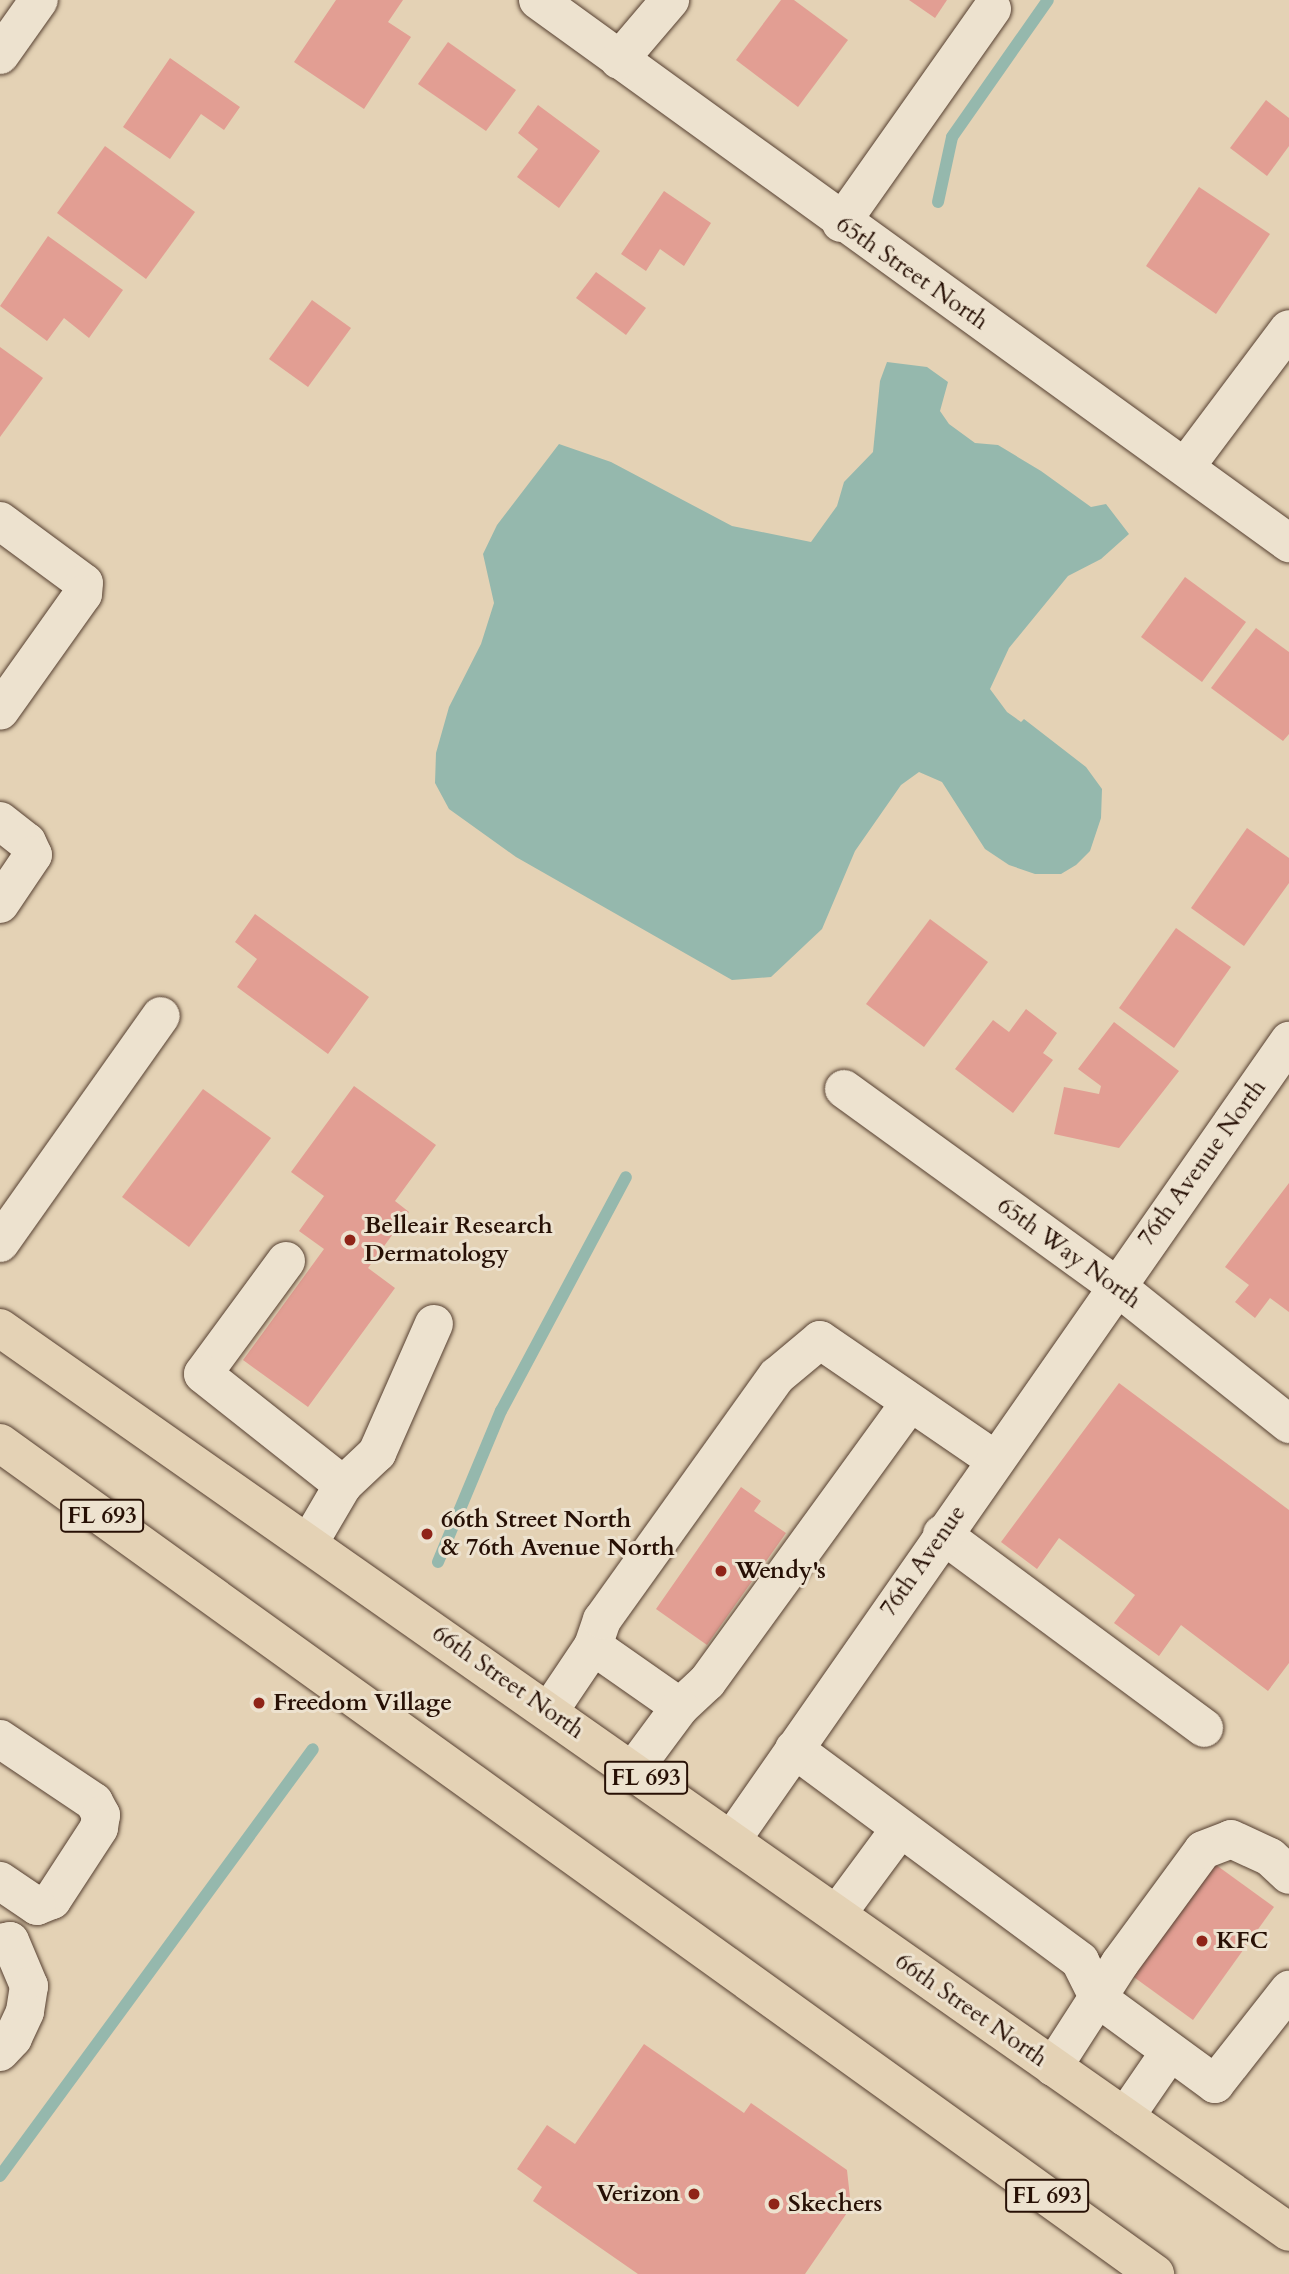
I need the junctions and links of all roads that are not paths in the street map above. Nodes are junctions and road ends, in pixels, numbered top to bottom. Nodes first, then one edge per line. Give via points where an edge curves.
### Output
1 (39, 0) edge
2 (538, 0) edge
3 (670, 0) edge
4 (992, 9) dead end
5 (0, 55) edge
6 (619, 60) junction
7 (841, 223) junction
8 (1289, 329) edge
9 (1186, 466) junction
10 (0, 521) edge
11 (1289, 543) edge
12 (0, 711) edge
13 (0, 821) edge
14 (0, 904) edge
15 (161, 1016) dead end
16 (1289, 1041) edge
17 (844, 1089) dead end
18 (0, 1243) edge
19 (286, 1261) dead end
20 (1115, 1285) junction
21 (434, 1324) dead end
22 (0, 1328) edge
23 (911, 1403) junction
24 (1289, 1424) edge
25 (0, 1443) edge
26 (994, 1460) junction
27 (343, 1485) junction
28 (942, 1534) junction
29 (309, 1542) junction
30 (593, 1646) junction
31 (680, 1707) junction
32 (550, 1710) junction
33 (1204, 1728) dead end
34 (0, 1739) edge
35 (794, 1749) junction
36 (634, 1769) junction
37 (900, 1829) junction
38 (733, 1838) junction
39 (1289, 1875) edge
40 (0, 1881) edge
41 (37, 1906) junction
42 (837, 1914) junction
43 (5, 1942) edge
44 (1289, 1990) edge
45 (1099, 1999) junction
46 (0, 2052) edge
47 (1169, 2053) junction
48 (1053, 2067) junction
49 (1125, 2117) junction
50 (1289, 2232) edge
51 (1155, 2274) edge

1 - 5 street
2 - 6 street, 65th Street North
3 - 6 street
4 - 7 street
6 - 7 street, 65th Street North
7 - 9 street, 65th Street North
8 - 9 street
9 - 11 street, 65th Street North
10 - 12 street via 84,583 83,594
13 - 14 street via 27,842 33,855
15 - 18 street
16 - 20 street, 76th Avenue North
17 - 20 street, 65th Way North
19 - 27 street via 203,1374
20 - 24 street, 65th Way North
20 - 26 street, 76th Avenue
21 - 27 street via 377,1453
22 - 29 main road, 66th Street North / FL 693
23 - 26 street
23 - 30 street via 820,1340 777,1376 602,1620
23 - 31 street via 707,1682
25 - 51 main road, FL 693
26 - 28 street, 76th Avenue
27 - 29 street
28 - 33 street
28 - 35 street, 76th Avenue
29 - 32 main road, 66th Street North / FL 693
30 - 31 street
30 - 32 street
31 - 36 street
32 - 36 main road, 66th Street North / FL 693
34 - 41 street via 94,1802 100,1815 99,1828 52,1900
35 - 37 street
35 - 38 street, 76th Avenue
36 - 38 main road, 66th Street North / FL 693
37 - 42 street
37 - 45 street via 1080,1961
38 - 42 main road, 66th Street North / FL 693
39 - 45 street via 1270,1857 1231,1839 1203,1850 1175,1884
40 - 41 street
41 - 43 street
42 - 48 main road, 66th Street North / FL 693
43 - 46 street via 29,1986 26,2012
44 - 47 street via 1215,2084
45 - 47 street
45 - 48 street
47 - 49 street
48 - 49 main road, 66th Street North / FL 693
49 - 50 main road, 66th Street North / FL 693

